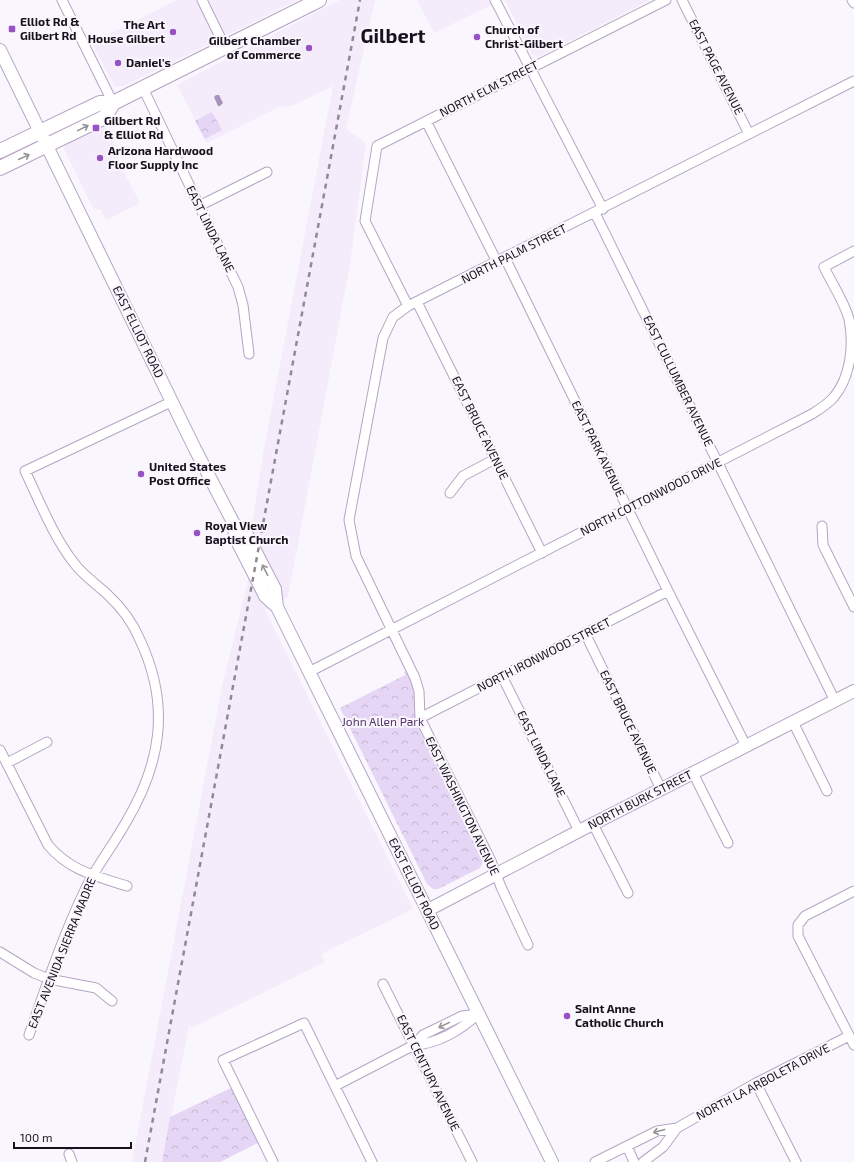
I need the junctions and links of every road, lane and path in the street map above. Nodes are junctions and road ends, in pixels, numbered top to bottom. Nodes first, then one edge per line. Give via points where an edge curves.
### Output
1 (62, 0) edge
2 (202, 0) edge
3 (319, 0) edge
4 (495, 0) edge
5 (666, 0) edge
6 (682, 0) edge
7 (852, 0) edge
8 (854, 4) edge
9 (225, 47) junction
10 (0, 50) edge
11 (530, 68) junction
12 (854, 81) edge
13 (143, 88) junction
14 (113, 103) junction
15 (426, 121) junction
16 (749, 134) junction
17 (44, 139) junction
18 (0, 152) edge
19 (0, 168) edge
20 (267, 172) dead end
21 (199, 206) junction
22 (599, 211) junction
23 (854, 251) edge
24 (501, 260) junction
25 (417, 302) junction
26 (408, 306) junction
27 (249, 354) dead end
28 (171, 402) junction
29 (495, 459) junction
30 (718, 463) junction
31 (450, 493) dead end
32 (628, 509) junction
33 (822, 526) dead end
34 (542, 554) junction
35 (356, 556) joint
36 (668, 591) junction
37 (854, 607) edge
38 (392, 630) junction
39 (585, 633) junction
40 (309, 672) junction
41 (502, 676) junction
42 (854, 691) edge
43 (835, 701) junction
44 (420, 718) junction
45 (793, 722) junction
46 (48, 742) dead end
47 (746, 746) junction
48 (0, 750) edge
49 (7, 763) junction
50 (693, 773) junction
51 (661, 789) junction
52 (827, 791) dead end
53 (593, 824) junction
54 (579, 831) junction
55 (728, 843) dead end
56 (93, 874) junction
57 (496, 875) junction
58 (127, 886) dead end
59 (854, 891) edge
60 (628, 893) dead end
61 (428, 910) junction
62 (528, 945) dead end
63 (0, 952) edge
64 (49, 979) junction
65 (383, 984) dead end
66 (112, 1001) dead end
67 (478, 1014) junction
68 (29, 1034) dead end
69 (849, 1036) junction
70 (854, 1044) edge
71 (414, 1045) junction
72 (756, 1083) junction
73 (335, 1086) junction
74 (677, 1128) junction
75 (627, 1146) junction
76 (273, 1162) edge
77 (372, 1162) edge
78 (472, 1162) edge
79 (552, 1162) edge
80 (595, 1162) edge
81 (634, 1162) edge
82 (643, 1162) edge
83 (796, 1162) edge

1 - 14 street
2 - 9 street
3 - 9 main road
4 - 11 street, EAST CULLUMBER AVENUE
5 - 11 street, NORTH ELM STREET
6 - 16 street, EAST PAGE AVENUE
7 - 8 street
9 - 13 main road
10 - 17 main road, EAST ELLIOT ROAD
11 - 15 street, NORTH ELM STREET
11 - 22 street, EAST CULLUMBER AVENUE
12 - 16 street, NORTH PALM STREET
13 - 14 main road
13 - 21 street, EAST LINDA LANE
14 - 17 main road via 100,103
15 - 24 street, EAST PARK AVENUE
15 - 26 street, NORTH ELM STREET via 377,146 365,221
16 - 22 street, NORTH PALM STREET
17 - 18 main road
19 -> 17 main road
17 - 28 main road, EAST ELLIOT ROAD
20 - 21 street
21 - 27 street, EAST LINDA LANE via 242,296
22 - 24 street, NORTH PALM STREET
22 - 30 street, EAST CULLUMBER AVENUE
23 - 30 street, NORTH COTTONWOOD DRIVE via 824,267 849,318 854,338 852,359 834,397 812,414
24 - 25 street, NORTH PALM STREET
24 - 32 street, EAST PARK AVENUE
25 - 26 street, NORTH PALM STREET
25 - 29 street, EAST BRUCE AVENUE
26 - 35 street, NORTH PALM STREET via 393,317 383,338 349,520
28 - 40 main road, EAST ELLIOT ROAD via 234,524 238,544 265,596 277,606
28 - 56 street, EAST AVENIDA SIERRA MADRE via 25,471 66,552 81,571 108,595 131,624 147,655 155,689 159,724 149,777 125,825
29 - 31 street via 463,476
29 - 34 street, EAST BRUCE AVENUE
30 - 32 street, NORTH COTTONWOOD DRIVE
30 - 43 street, EAST CULLUMBER AVENUE
32 - 34 street, NORTH COTTONWOOD DRIVE
32 - 36 street, EAST PARK AVENUE
33 - 37 street via 823,545
34 - 38 street, NORTH COTTONWOOD DRIVE
35 - 38 street, EAST WASHINGTON AVENUE
36 - 39 street, NORTH IRONWOOD STREET
36 - 47 street, EAST PARK AVENUE
38 - 40 street, NORTH COTTONWOOD DRIVE
38 - 44 street, EAST WASHINGTON AVENUE via 415,678
39 - 41 street, NORTH IRONWOOD STREET
39 - 51 street, EAST BRUCE AVENUE
40 - 61 main road, EAST ELLIOT ROAD
41 - 44 street, NORTH IRONWOOD STREET
41 - 54 street, EAST LINDA LANE
42 - 43 main road, NORTH BURK STREET
43 - 45 main road, NORTH BURK STREET
44 - 57 street, EAST WASHINGTON AVENUE
45 - 47 main road, NORTH BURK STREET
45 - 52 street
46 - 49 street
47 - 50 main road, NORTH BURK STREET
48 - 49 street
49 - 56 street via 48,845 59,858 75,868
50 - 51 main road, NORTH BURK STREET
50 - 55 street
51 - 53 main road, NORTH BURK STREET
53 - 54 main road, NORTH BURK STREET
53 - 60 street
54 - 57 main road, NORTH BURK STREET
56 - 58 street
56 - 64 street, EAST AVENIDA SIERRA MADRE
57 - 61 main road, NORTH BURK STREET
57 - 62 street, EAST WASHINGTON AVENUE
59 - 69 street via 805,916 798,926 798,936
61 - 67 main road, EAST ELLIOT ROAD
63 - 64 street
64 - 66 street via 96,988
64 - 68 street, EAST AVENIDA SIERRA MADRE
65 - 71 street, EAST CENTURY AVENUE
67 - 71 street via 466,1025 428,1044
67 - 79 main road, EAST ELLIOT ROAD
69 - 70 street
69 - 72 street, NORTH LA ARBOLETA DRIVE
71 - 73 street
71 - 78 street, EAST CENTURY AVENUE
72 - 74 street, NORTH LA ARBOLETA DRIVE
72 - 83 street
73 - 76 street via 304,1023 223,1060
73 - 77 street
74 -> 75 street, NORTH LA ARBOLETA DRIVE via 657,1131
74 - 82 street, NORTH LA ARBOLETA DRIVE via 663,1147
75 - 80 street, NORTH LA ARBOLETA DRIVE
75 - 81 street

